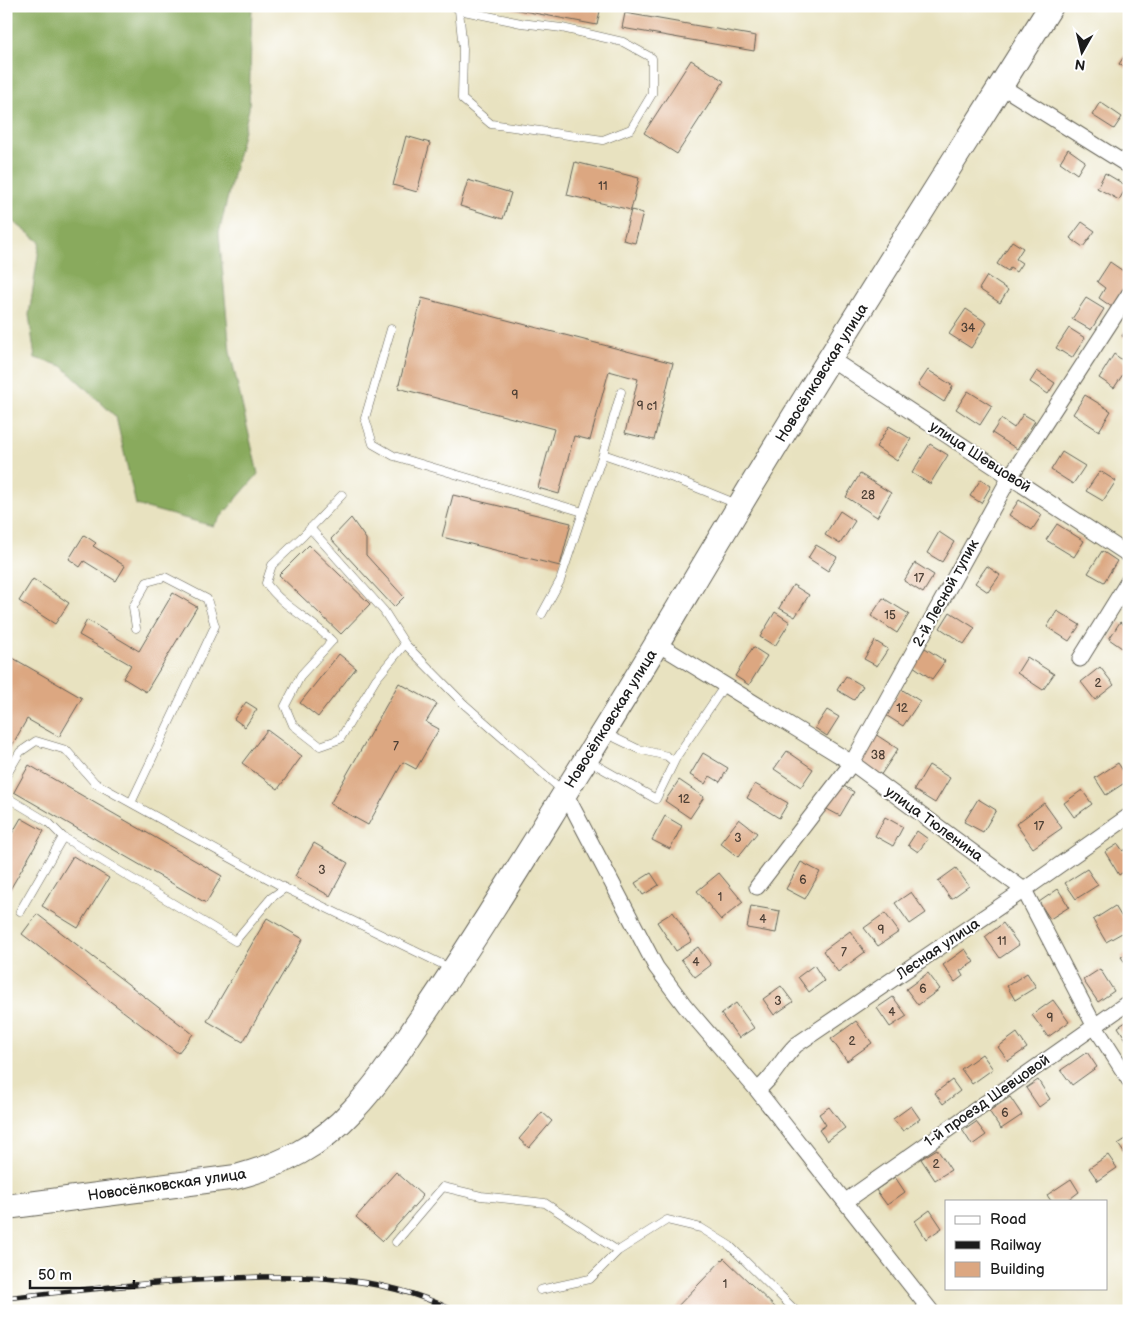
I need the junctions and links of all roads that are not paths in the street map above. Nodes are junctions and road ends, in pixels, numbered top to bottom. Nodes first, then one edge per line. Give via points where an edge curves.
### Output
1 (1051, 6) edge
2 (457, 8) edge
3 (1001, 86) junction
4 (1129, 166) edge
5 (1129, 294) edge
6 (391, 329) dead end
7 (831, 359) junction
8 (622, 392) dead end
9 (603, 454) junction
10 (1010, 477) junction
11 (342, 495) dead end
12 (739, 505) junction
13 (584, 512) junction
14 (310, 528) junction
15 (1129, 555) edge
16 (1129, 580) edge
17 (542, 614) dead end
18 (136, 628) dead end
19 (405, 644) junction
20 (658, 644) junction
21 (1080, 659) dead end
22 (725, 685) junction
23 (604, 732) junction
24 (586, 760) junction
25 (674, 762) junction
26 (852, 763) junction
27 (6, 776) edge
28 (565, 793) junction
29 (6, 795) edge
30 (132, 803) junction
31 (1129, 816) edge
32 (63, 837) junction
33 (757, 887) dead end
34 (284, 888) junction
35 (1024, 890) junction
36 (20, 911) dead end
37 (454, 970) junction
38 (1129, 1002) edge
39 (1094, 1025) junction
40 (1129, 1080) edge
41 (758, 1090) junction
42 (846, 1201) junction
43 (6, 1207) edge
44 (396, 1242) dead end
45 (618, 1252) junction
46 (540, 1290) dead end
47 (796, 1311) edge
48 (931, 1311) edge

1 - 3 main road, Новосёлковская улица
2 - 2 lane via 463,49 462,99 491,124 603,140 631,128 652,94 652,58 623,42
3 - 4 street
3 - 7 main road, Новосёлковская улица
5 - 10 street, 2-й Лесной тупик
6 - 13 lane via 365,418 373,444 394,456
7 - 10 street, улица Шевцовой
7 - 12 main road, Новосёлковская улица
8 - 9 lane
9 - 12 lane
9 - 13 lane
10 - 15 street, улица Шевцовой
10 - 26 street, 2-й Лесной тупик
11 - 14 lane
12 - 20 main road, Новосёлковская улица
13 - 17 lane via 560,581
14 - 19 lane via 384,611
14 - 19 lane via 272,565 266,583 276,597 316,624 332,640 302,674 285,706 293,725 320,746 340,739 376,679
16 - 21 street
18 - 30 lane via 133,608 147,582 165,577 207,599 214,626
19 - 28 lane via 464,704
20 - 22 street, улица Тюленина
20 - 23 main road, Новосёлковская улица
22 - 25 lane
22 - 26 street, улица Тюленина
23 - 24 main road, Новосёлковская улица
23 - 25 lane via 638,749 667,756
24 - 25 lane via 656,799
24 - 28 main road, Новосёлковская улица
26 - 33 street, 2-й Лесной тупик
26 - 35 street, улица Тюленина
27 - 30 lane via 20,752 36,741 66,750 95,783
28 - 37 main road, Новосёлковская улица
28 - 41 street via 656,967
29 - 32 lane via 48,822
30 - 34 lane
31 - 35 street, Лесная улица
32 - 34 lane via 235,941 271,898
32 - 36 lane
34 - 37 lane
35 - 39 street, улица Тюленина
35 - 41 street, Лесная улица via 796,1044 770,1081
37 - 43 main road, Новосёлковская улица via 373,1088 322,1139 297,1156 236,1177
38 - 39 street, 1-й проезд Шевцовой
39 - 40 street, улица Тюленина
39 - 42 street, 1-й проезд Шевцовой
41 - 42 street
42 - 48 street
44 - 45 lane via 443,1187 481,1196 545,1203
45 - 46 lane via 590,1279
45 - 47 lane via 667,1220 701,1228 730,1246

